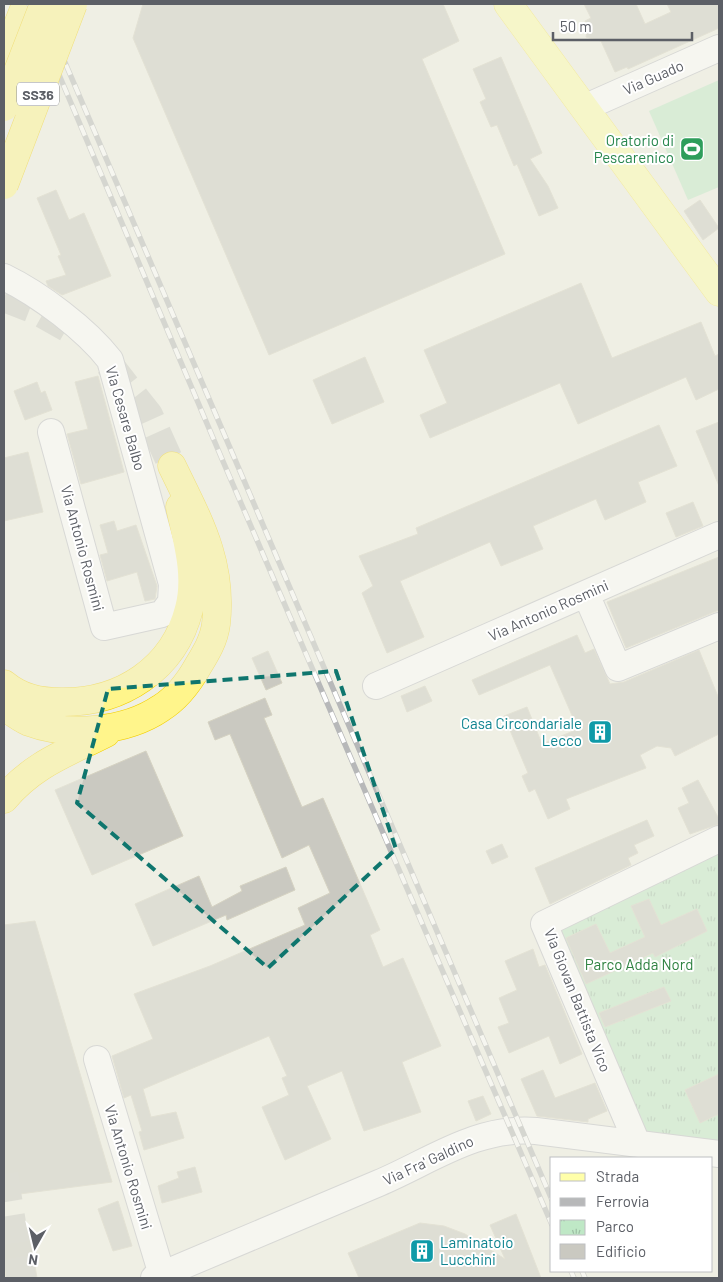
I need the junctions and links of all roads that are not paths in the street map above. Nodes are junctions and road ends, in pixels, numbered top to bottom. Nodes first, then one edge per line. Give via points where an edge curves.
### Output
1 (26, 4) edge
2 (44, 4) edge
3 (73, 4) edge
4 (508, 4) edge
5 (719, 48) edge
6 (4, 61) edge
7 (4, 107) edge
8 (586, 107) junction
9 (4, 185) edge
10 (4, 276) edge
11 (719, 292) edge
12 (51, 432) dead end
13 (719, 535) edge
14 (586, 594) junction
15 (169, 607) joint
16 (719, 626) edge
17 (4, 684) edge
18 (376, 686) dead end
19 (4, 706) edge
20 (122, 724) junction
21 (4, 799) edge
22 (719, 839) edge
23 (97, 1059) dead end
24 (637, 1143) junction
25 (719, 1154) edge
26 (158, 1276) edge

1 - 6 highway
2 - 7 highway, SS36, bridge
3 - 9 highway, SS36, bridge
4 - 8 main road
5 - 8 street, Via Guado
8 - 11 main road
10 - 15 street, Via Cesare Balbo via 59,313 110,360 172,584
12 - 15 street, Via Antonio Rosmini via 104,627 157,616
13 - 14 street, Via Antonio Rosmini
14 - 16 street via 618,668
14 - 18 street, Via Antonio Rosmini
17 - 20 highway via 28,698 45,702 81,702 128,688 163,661 180,635 190,609 193,586 192,564 172,466 212,556 217,590 214,633 195,672 175,697 153,713
19 - 20 highway via 28,721 45,726 75,729
20 - 21 highway via 37,767 20,780
22 - 24 street, Via Giovan Battista Vico via 544,924
23 - 26 street, Via Antonio Rosmini
24 - 25 street, Via Fra' Galdino
24 - 26 street, Via Fra' Galdino via 522,1130 490,1133 453,1147 392,1178

